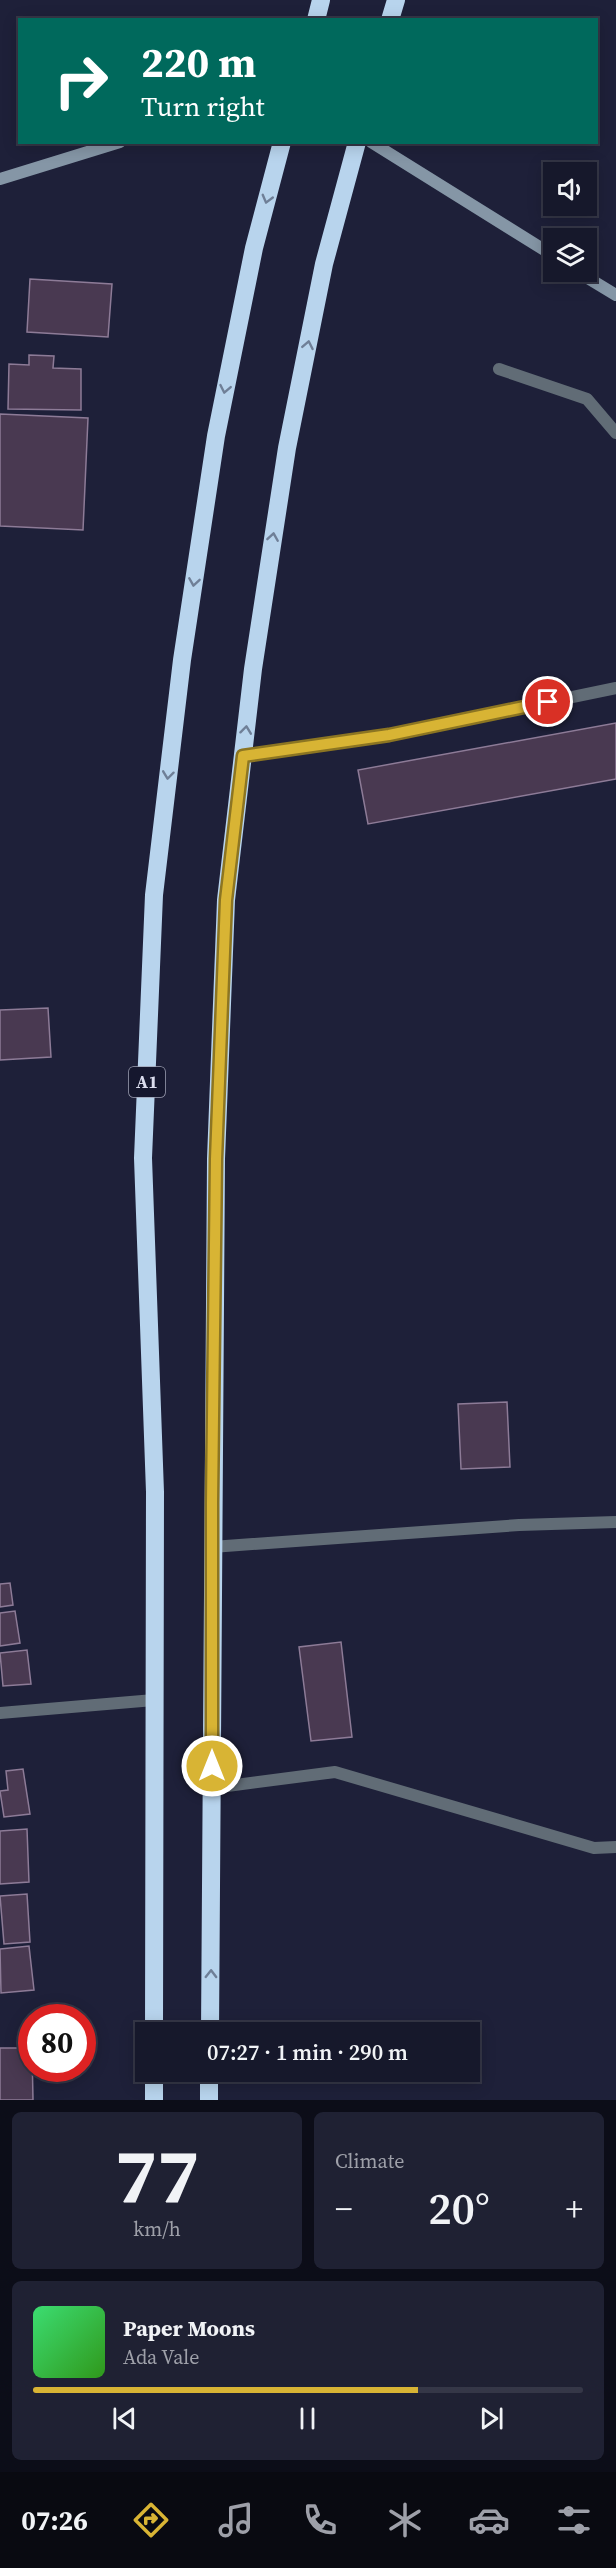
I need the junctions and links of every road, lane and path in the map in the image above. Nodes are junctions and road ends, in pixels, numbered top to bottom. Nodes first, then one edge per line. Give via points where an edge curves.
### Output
1 (321, 0) edge
2 (396, 0) edge
3 (316, 18) edge
4 (391, 18) edge
5 (114, 144) edge
6 (281, 144) edge
7 (356, 144) edge
8 (374, 144) edge
9 (0, 179) edge
10 (543, 249) edge
11 (595, 282) edge
12 (616, 295) edge
13 (499, 369) dead end
14 (616, 433) edge
15 (616, 688) edge
16 (243, 756) junction
17 (616, 1522) edge
18 (212, 1547) junction
19 (154, 1700) junction
20 (0, 1713) edge
21 (212, 1788) junction
22 (616, 1846) edge
23 (154, 2022) edge
24 (210, 2022) edge
25 (154, 2082) edge
26 (209, 2082) edge
27 (154, 2100) edge
28 (209, 2100) edge

1 - 3 highway
2 - 4 highway
5 - 9 main road
6 -> 19 highway, A1 via 254,248 216,436 182,660 154,895 143,1158 155,1492
16 -> 7 highway via 287,448 324,264
8 - 10 main road
11 - 12 main road
13 - 14 street via 587,399
15 - 16 street via 389,735
16 - 18 highway via 226,900 218,1112
17 - 18 street
18 - 21 highway
19 - 20 street
19 - 23 highway, A1
21 - 22 street via 336,1772 594,1848
24 -> 21 highway
25 - 27 highway
26 - 28 highway

